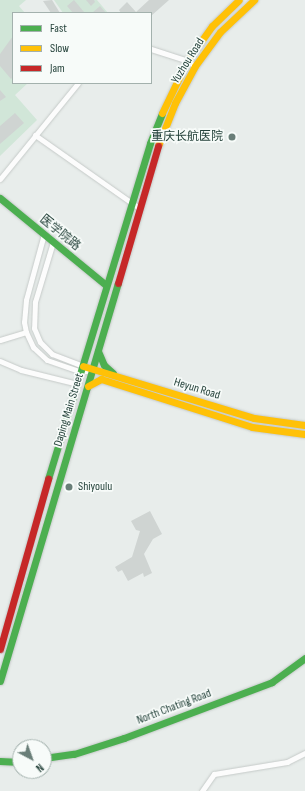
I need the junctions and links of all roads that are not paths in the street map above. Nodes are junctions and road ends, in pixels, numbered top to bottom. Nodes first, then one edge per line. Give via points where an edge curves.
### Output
1 (238, 0) edge
2 (254, 0) edge
3 (152, 49) edge
4 (187, 60) junction
5 (195, 66) junction
6 (77, 84) edge
7 (35, 135) junction
8 (150, 143) joint
9 (158, 146) joint
10 (0, 179) edge
11 (0, 198) edge
12 (131, 202) junction
13 (139, 208) junction
14 (44, 234) junction
15 (53, 242) junction
16 (106, 285) junction
17 (26, 332) junction
18 (0, 340) edge
19 (98, 351) junction
20 (0, 361) edge
21 (54, 364) junction
22 (83, 369) junction
23 (93, 369) junction
24 (118, 376) junction
25 (78, 384) junction
26 (88, 386) junction
27 (305, 425) edge
28 (305, 434) edge
29 (1, 643) edge
30 (0, 649) edge
31 (305, 658) edge
32 (0, 681) edge
33 (305, 753) edge
34 (52, 757) edge
35 (0, 761) edge
36 (12, 762) edge
37 (202, 791) edge

1 - 4 main road, Yuzhou Road via 212,26
2 - 5 main road, Yuzhou Road via 220,32
3 - 4 street
4 - 5 street
4 - 8 main road, Yuzhou Road
5 - 9 main road, Yuzhou Road
6 - 7 street
7 - 10 street
7 - 12 street
8 - 12 main road, Daping Main Street
9 - 13 main road, Daping Main Street
11 - 14 main road, 医学院路
12 - 13 street
12 - 16 main road, Daping Main Street
13 - 19 main road, Daping Main Street
14 - 15 main road, 医学院路
14 - 17 street via 26,300
15 - 16 main road, 医学院路
15 - 22 street via 35,302 34,328 40,342 52,354
16 - 22 main road, Daping Main Street
17 - 18 street
17 - 21 street via 33,347
19 - 23 main road, Daping Main Street
19 - 24 main road via 104,365
20 - 25 street via 21,370
21 - 22 street
21 - 25 street via 72,372
22 - 23 main road, Heyun Road
22 - 25 main road, Daping Main Street
23 - 24 main road, Heyun Road
23 - 26 main road, Daping Main Street
24 - 27 main road, Heyun Road via 254,418
25 - 29 main road, Daping Main Street
26 - 28 main road, Heyun Road via 101,379 252,427
26 - 32 main road, Daping Main Street
29 - 30 main road, Daping Main Street
31 - 34 main road, North Chating Road via 272,682 124,738 74,754
33 - 37 street via 287,762 214,774
35 - 36 main road

